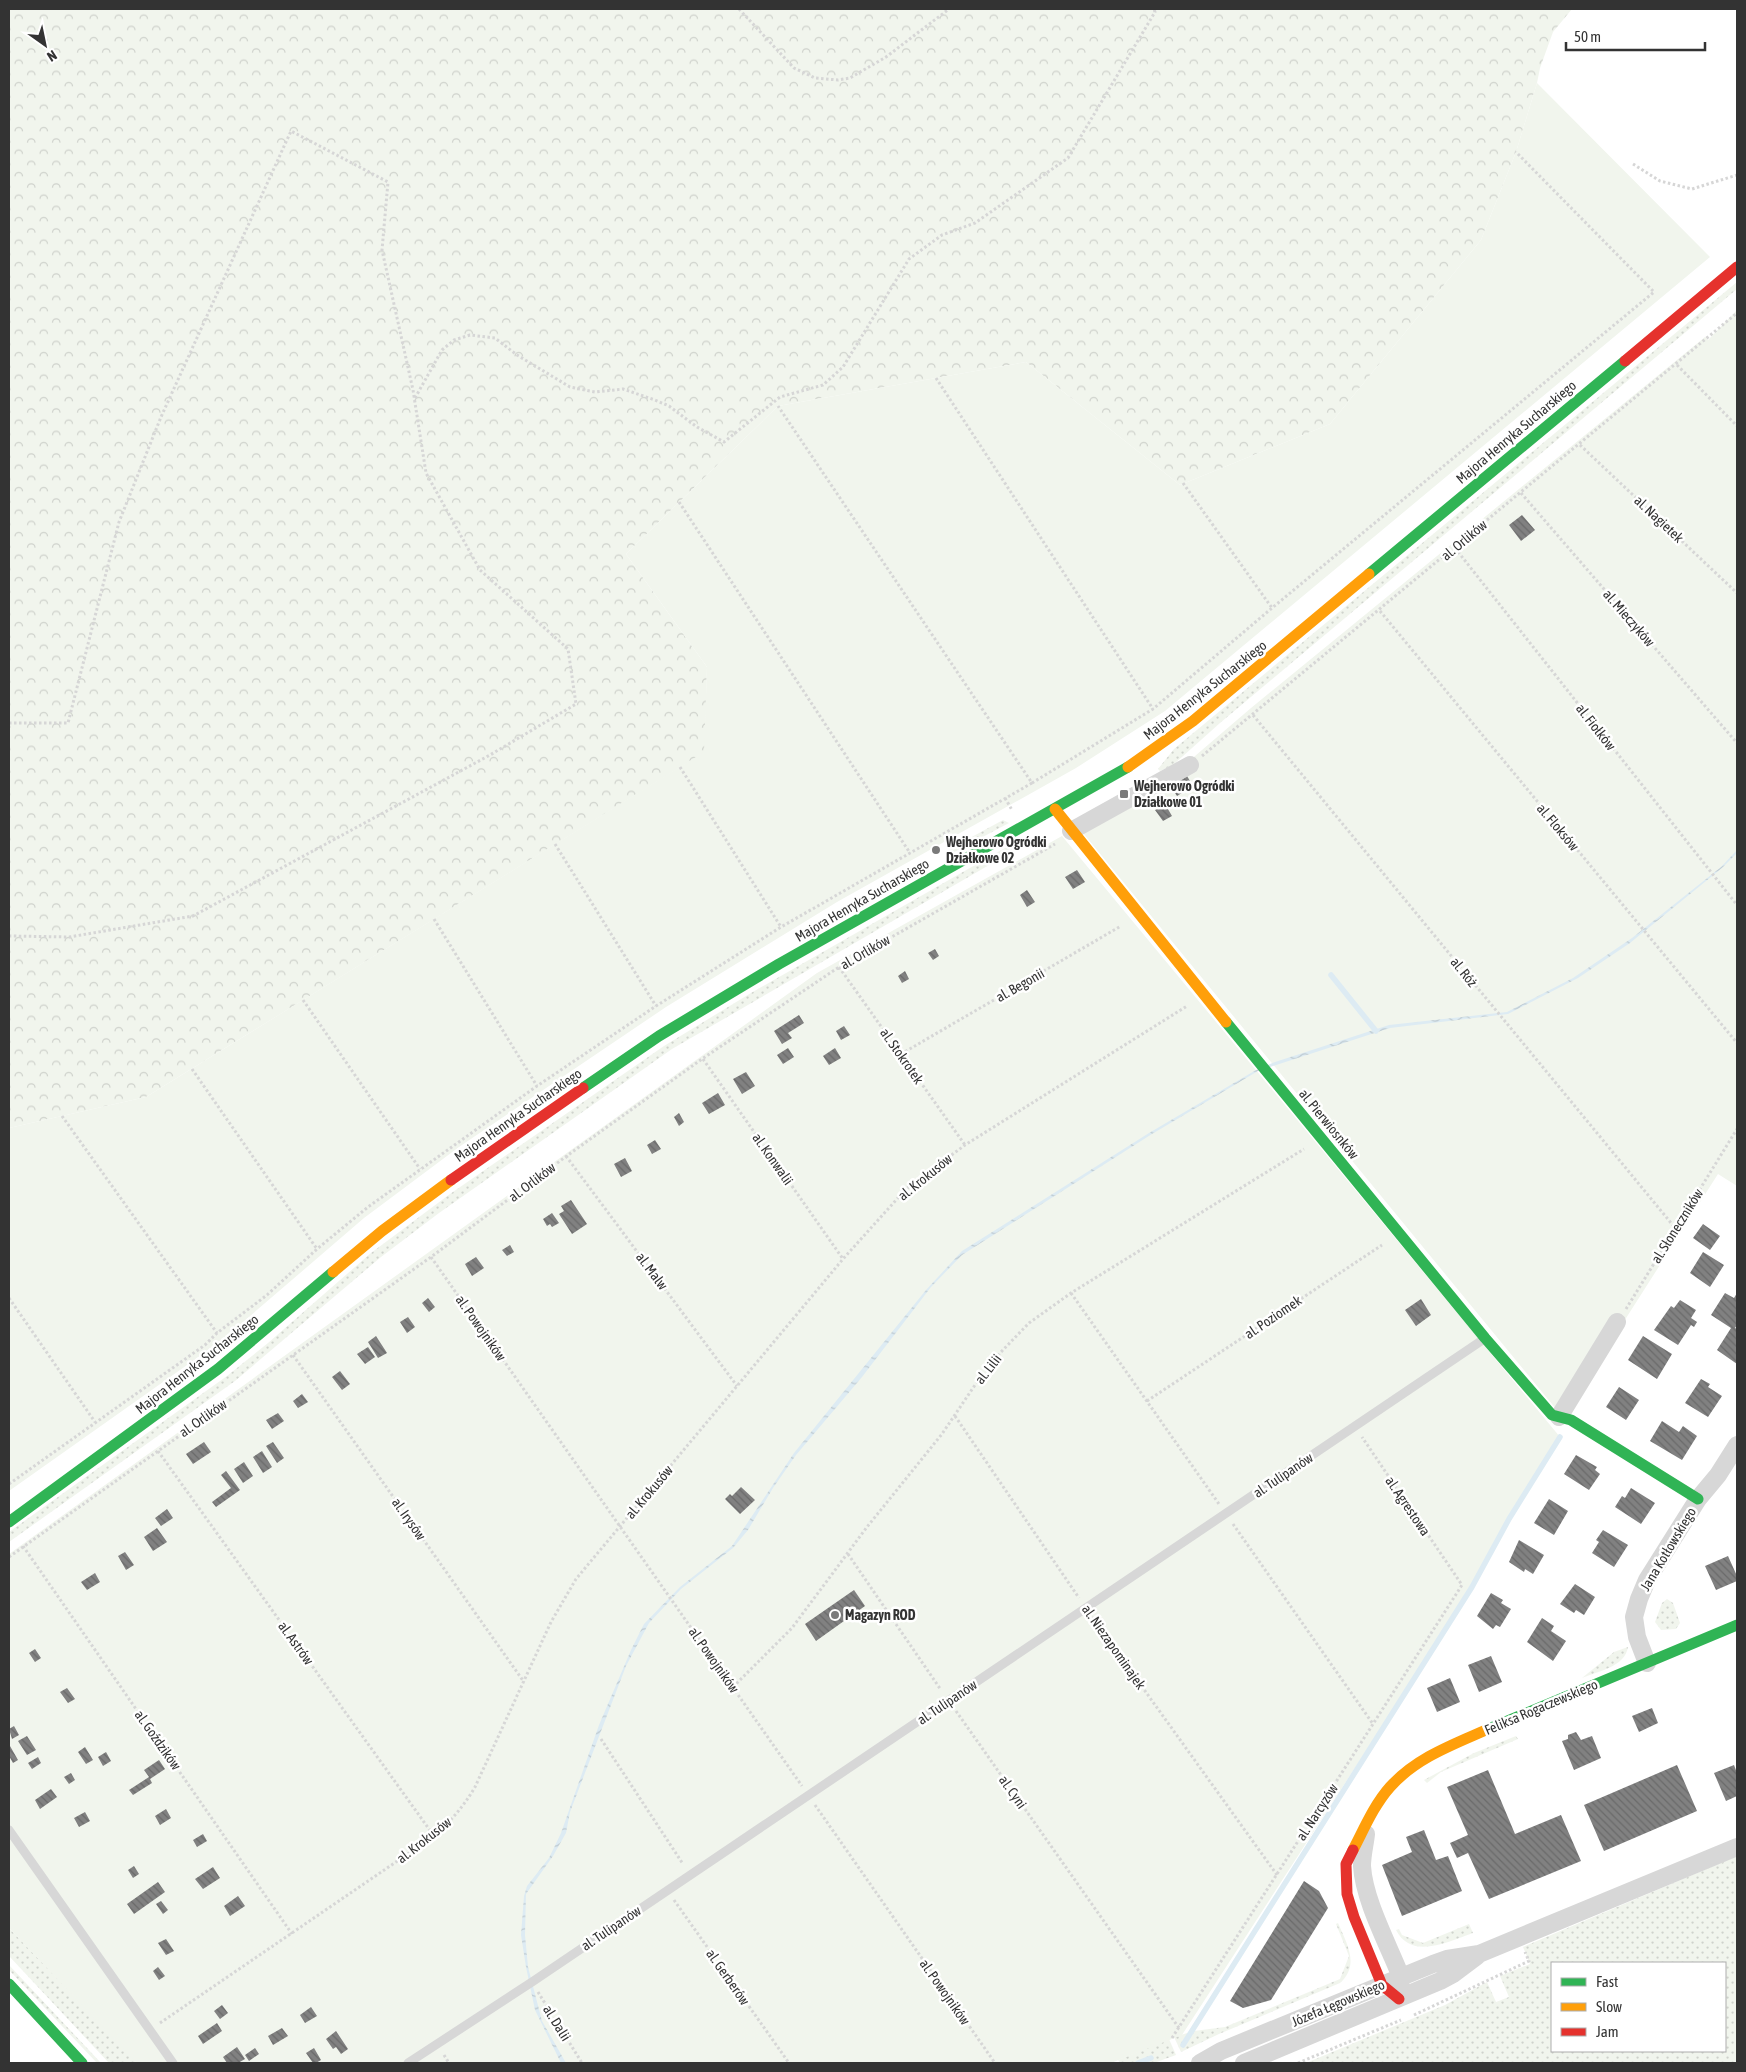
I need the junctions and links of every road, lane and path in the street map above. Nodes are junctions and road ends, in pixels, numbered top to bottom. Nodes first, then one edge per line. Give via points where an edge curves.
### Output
1 (739, 9) edge
2 (949, 9) edge
3 (1154, 9) edge
4 (1516, 152) dead end
5 (1633, 164) dead end
6 (1737, 175) edge
7 (1737, 267) edge
8 (1737, 313) edge
9 (1677, 365) junction
10 (936, 378) dead end
11 (414, 399) junction
12 (778, 406) dead end
13 (1737, 426) edge
14 (1580, 445) junction
15 (1183, 484) dead end
16 (1521, 493) junction
17 (679, 502) dead end
18 (1455, 548) junction
19 (1737, 593) edge
20 (1272, 608) junction
21 (1380, 610) junction
22 (1153, 710) junction
23 (1253, 715) junction
24 (9, 723) edge
25 (1737, 743) edge
26 (1190, 765) joint
27 (680, 767) dead end
28 (1032, 783) junction
29 (1005, 798) junction
30 (1055, 809) junction
31 (1010, 814) dead end
32 (1072, 833) junction
33 (555, 844) dead end
34 (910, 853) junction
35 (1737, 905) edge
36 (1139, 916) junction
37 (434, 919) dead end
38 (781, 927) junction
39 (9, 936) edge
40 (839, 967) junction
41 (1204, 995) junction
42 (303, 1000) dead end
43 (656, 1006) junction
44 (1737, 1043) edge
45 (901, 1054) junction
46 (702, 1059) junction
47 (192, 1068) dead end
48 (537, 1086) junction
49 (62, 1116) dead end
50 (1737, 1129) edge
51 (1321, 1138) junction
52 (965, 1145) junction
53 (566, 1156) junction
54 (420, 1169) junction
55 (1676, 1229) junction
56 (1400, 1234) junction
57 (317, 1249) junction
58 (431, 1258) junction
59 (843, 1259) junction
60 (9, 1298) edge
61 (1617, 1322) joint
62 (217, 1333) junction
63 (1485, 1338) junction
64 (293, 1354) junction
65 (737, 1386) junction
66 (1147, 1401) dead end
67 (955, 1416) junction
68 (1565, 1419) junction
69 (96, 1422) junction
70 (1355, 1426) junction
71 (1737, 1445) edge
72 (158, 1451) junction
73 (9, 1484) edge
74 (1698, 1499) junction
75 (9, 1522) edge
76 (620, 1526) junction
77 (23, 1546) junction
78 (848, 1554) junction
79 (9, 1557) edge
80 (1462, 1585) joint
81 (1086, 1608) junction
82 (1737, 1625) edge
83 (1647, 1663) junction
84 (524, 1683) junction
85 (732, 1687) junction
86 (949, 1701) junction
87 (601, 1739) dead end
88 (808, 1795) junction
89 (1368, 1821) junction
90 (9, 1830) edge
91 (434, 1836) junction
92 (1737, 1848) edge
93 (690, 1875) junction
94 (1277, 1875) junction
95 (668, 1890) junction
96 (292, 1934) junction
97 (1479, 1954) junction
98 (1401, 1977) junction
99 (532, 1982) junction
100 (9, 1984) edge
101 (1382, 1985) junction
102 (1399, 1999) junction
103 (1179, 2028) junction
104 (150, 2030) junction
105 (1172, 2038) dead end
106 (82, 2063) edge
107 (173, 2063) edge
108 (408, 2063) edge
109 (582, 2063) edge
110 (789, 2063) edge
111 (995, 2063) edge
112 (1200, 2063) edge
113 (1244, 2063) edge

1 - 2 path via 794,68 814,78 838,80 850,78 886,57
3 - 11 path via 1068,158 975,224 942,235 909,259 843,367 823,386 780,397 724,442 655,400 623,389 595,392 570,387 517,356 495,338 470,335 454,340 442,350
4 - 20 path via 1654,292
5 - 6 path via 1660,181 1692,189
7 - 30 street, Majora Henryka Sucharskiego via 1193,721 1122,771
8 - 9 path, al. Orlików
9 - 13 path
9 - 14 path, al. Orlików
10 - 22 path
11 - 24 path via 382,250 388,182 291,132 161,417 119,522 68,724
11 - 39 path via 426,473 480,570 568,650 576,704 490,755 193,916 69,937
12 - 28 path
14 - 16 path, al. Orlików
14 - 19 path, al. Nagietek
15 - 20 path
16 - 18 path, al. Orlików
16 - 25 path, al. Mieczyków
17 - 34 path
18 - 21 path, al. Orlików
18 - 35 path, al. Fiołków
20 - 22 path
21 - 23 path, al. Orlików
21 - 44 path, al. Floksów
22 - 28 path
23 - 26 path, al. Orlików
23 - 55 path, al. Róż
26 - 32 street
27 - 38 path
28 - 29 path
29 - 31 path via 1012,810
29 - 34 path
30 - 32 street, al. Pierwiosnków
30 - 75 street, Majora Henryka Sucharskiego via 779,964 659,1036 467,1168 382,1231 218,1369
32 - 36 street, al. Pierwiosnków
32 - 40 path, al. Orlików
33 - 43 path
34 - 38 path
36 - 41 street, al. Pierwiosnków
36 - 45 path, al. Begonii
37 - 48 path
38 - 43 path
40 - 45 path, al. Stokrotek
40 - 46 path, al. Orlików
41 - 51 street, al. Pierwiosnków
41 - 52 path, al. Krokusów
42 - 54 path
43 - 48 path
45 - 52 path, al. Stokrotek
46 - 53 path, al. Orlików
46 - 59 path, al. Konwalii
47 - 57 path
48 - 54 path
49 - 62 path
50 - 55 path, al. Słoneczników
51 - 56 street, al. Pierwiosnków
51 - 67 path, al. Lilii via 1028,1323 995,1359
52 - 59 path, al. Krokusów via 906,1189
53 - 58 path, al. Orlików
53 - 65 path, al. Malw
54 - 57 path
55 - 61 path, al. Słoneczników
56 - 63 street, al. Pierwiosnków
56 - 66 path, al. Poziomek
57 - 62 path
58 - 64 path, al. Orlików
58 - 76 path, al. Powojników
59 - 65 path, al. Krokusów
60 - 69 path
61 - 68 street
62 - 69 path via 206,1345
63 - 68 street, al. Pierwiosnków via 1552,1415
63 - 70 lane, al. Tulipanów
64 - 72 path, al. Orlików
64 - 84 path, al. Irysów
65 - 76 path, al. Krokusów
67 - 78 path, al. Lilii
67 - 81 path, al. Niezapominajek
68 - 74 street, al. Pierwiosnków
69 - 73 path
70 - 80 path, al. Agrestowa
70 - 81 lane, al. Tulipanów
71 - 74 street, Jana Kotłowskiego
72 - 77 path, al. Orlików
72 - 91 path, al. Astrów
74 - 83 street, Jana Kotłowskiego via 1647,1580 1639,1599 1634,1617 1637,1637
76 - 84 path, al. Krokusów via 576,1579
76 - 85 path, al. Powojników
77 - 79 path, al. Orlików
77 - 96 path, al. Goździków
78 - 85 path, al. Lilii via 792,1628
78 - 86 path, al. Cyni
80 - 94 path, al. Narcyzów
81 - 86 lane, al. Tulipanów
81 - 94 path, al. Niezapominajek
82 - 83 street, Feliksa Rogaczewskiego
83 - 89 street, Feliksa Rogaczewskiego via 1429,1755 1395,1782
84 - 91 path, al. Krokusów via 464,1806
85 - 88 path, al. Powojników
86 - 88 lane, al. Tulipanów
86 - 103 path, al. Cyni
87 - 93 path
88 - 93 lane, al. Tulipanów
88 - 111 path, al. Powojników
89 - 98 street, Feliksa Rogaczewskiego via 1362,1863 1364,1879
89 - 101 street, Feliksa Rogaczewskiego via 1346,1864 1346,1879 1351,1910
90 - 104 lane
91 - 96 path, al. Krokusów
92 - 97 street, Józefa Łęgowskiego
93 - 95 lane, al. Tulipanów
94 - 103 path, al. Narcyzów
95 - 99 lane, al. Tulipanów
95 - 110 path, al. Gerberów
96 - 104 path, al. Krokusów
97 - 98 street, Józefa Łęgowskiego via 1447,1959
97 - 102 street, Józefa Łęgowskiego via 1454,1974
98 - 101 street, Józefa Łęgowskiego
98 - 102 street, Feliksa Rogaczewskiego
99 - 108 lane, al. Tulipanów
99 - 109 path, al. Dalii
100 - 106 street
101 - 102 street, Feliksa Rogaczewskiego
101 - 112 street, Józefa Łęgowskiego via 1221,2051
102 - 113 street, Józefa Łęgowskiego
103 - 105 path, al. Narcyzów
104 - 107 lane

